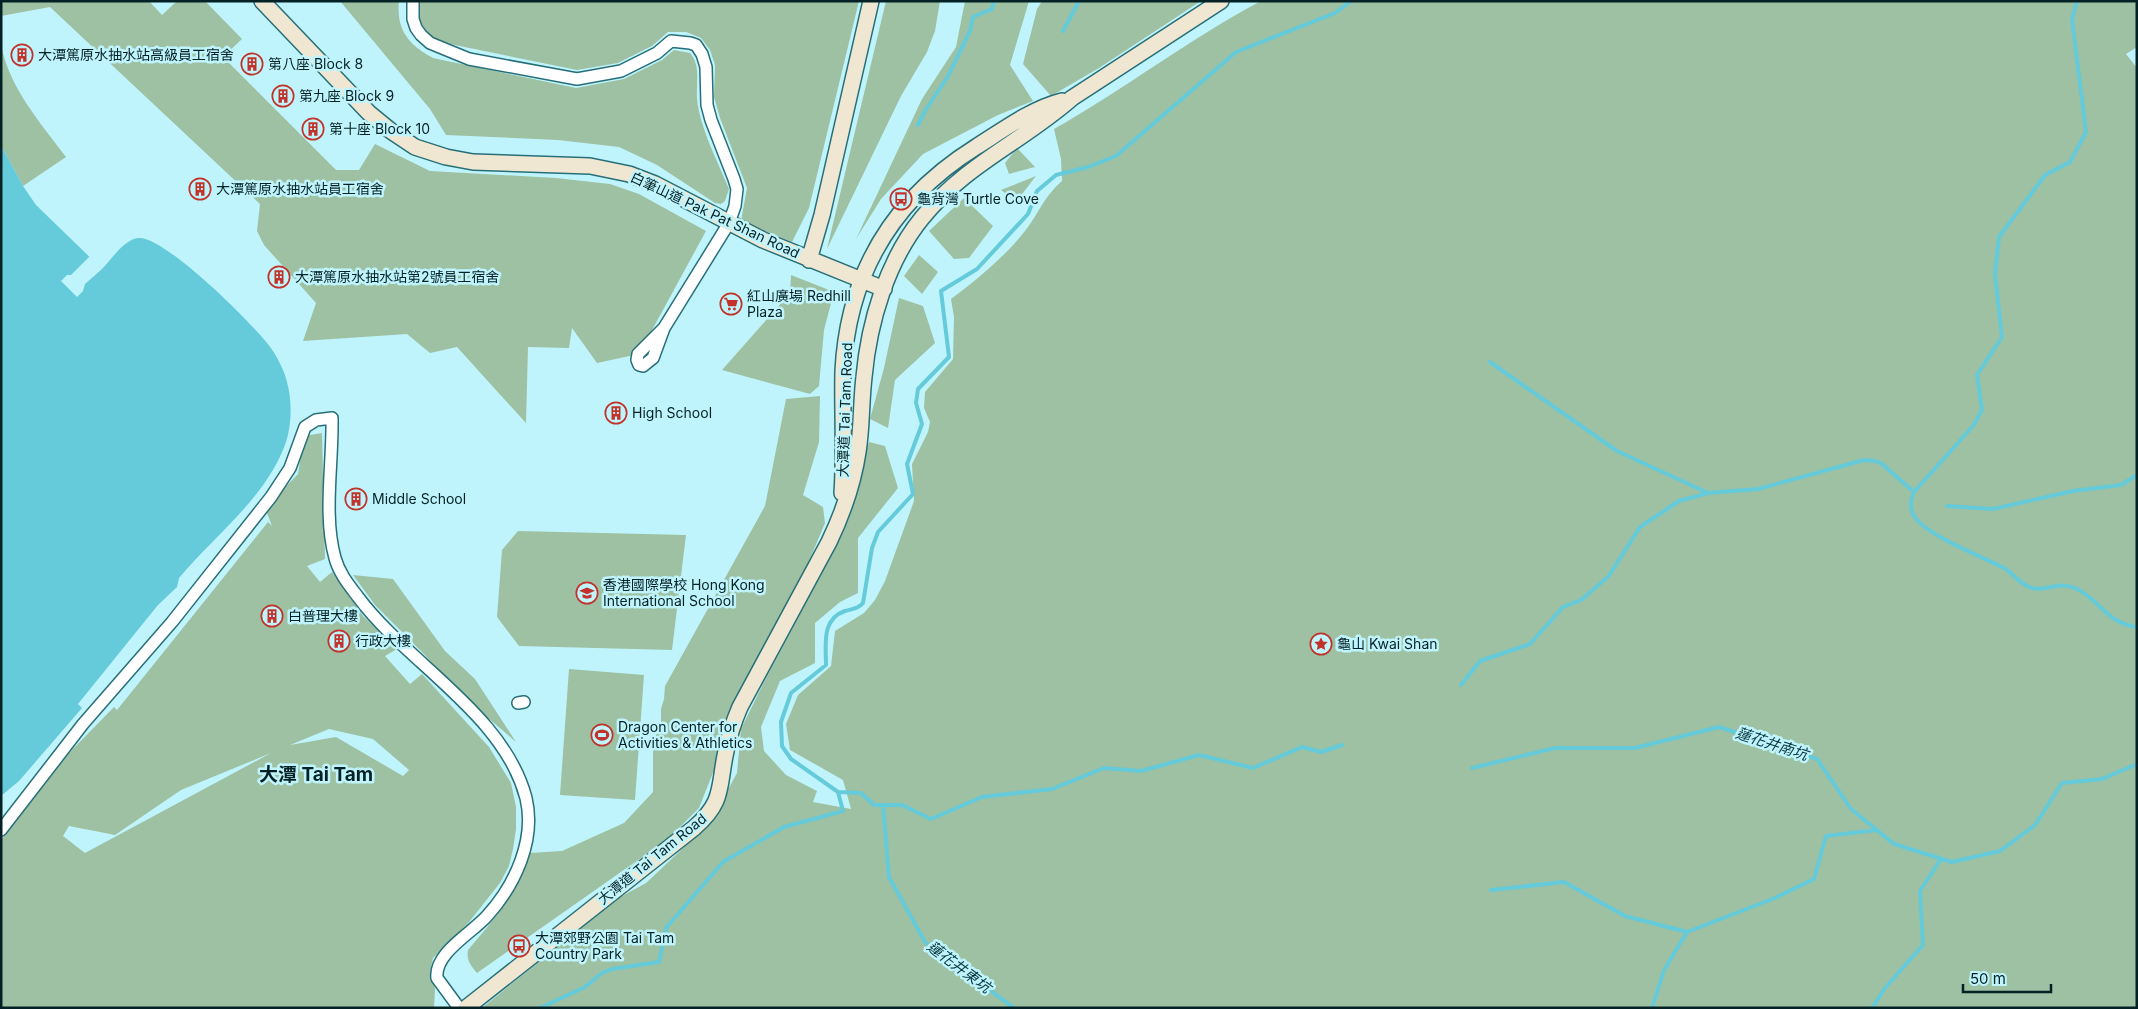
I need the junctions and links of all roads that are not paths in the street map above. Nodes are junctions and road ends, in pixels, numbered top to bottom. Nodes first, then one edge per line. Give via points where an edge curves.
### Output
1 (262, 1) edge
2 (413, 1) edge
3 (871, 1) edge
4 (1221, 1) edge
5 (1072, 98) junction
6 (722, 220) junction
7 (809, 260) junction
8 (862, 281) junction
9 (884, 289) junction
10 (664, 328) dead end
11 (835, 528) junction
12 (1, 830) edge
13 (459, 1008) edge
14 (466, 1008) edge

1 - 6 main road, 白筆山道 Pak Pat Shan Road via 369,113 415,147 472,162 590,166 640,178
2 - 6 street via 415,24 430,43 470,59 577,79 621,71 657,53 671,41 696,45 705,60 706,98 711,120 737,190 735,206
3 - 7 main road, 白筆山道 Pak Pat Shan Road
4 - 5 main road, 大潭道 Tai Tam Road
5 - 8 main road, 大潭道 Tai Tam Road via 1051,104 1009,126 930,180 890,225
5 - 9 main road, 大潭道 Tai Tam Road via 976,166 938,200 910,235
6 - 7 main road, 白筆山道 Pak Pat Shan Road
6 - 10 street
7 - 8 main road, 白筆山道 Pak Pat Shan Road
8 - 9 main road, 白筆山道 Pak Pat Shan Road
8 - 11 main road, 大潭道 Tai Tam Road via 852,310 845,349 844,464
9 - 11 main road, 大潭道 Tai Tam Road via 866,360 856,462
11 - 14 main road, 大潭道 Tai Tam Road via 740,707 728,744 720,791 709,814
12 - 13 street via 83,724 172,622 271,497 290,468 306,427 316,420 332,418 329,493 332,543 338,569 368,611 491,732 513,766 526,800 526,845 510,885 486,917 439,963 438,978

